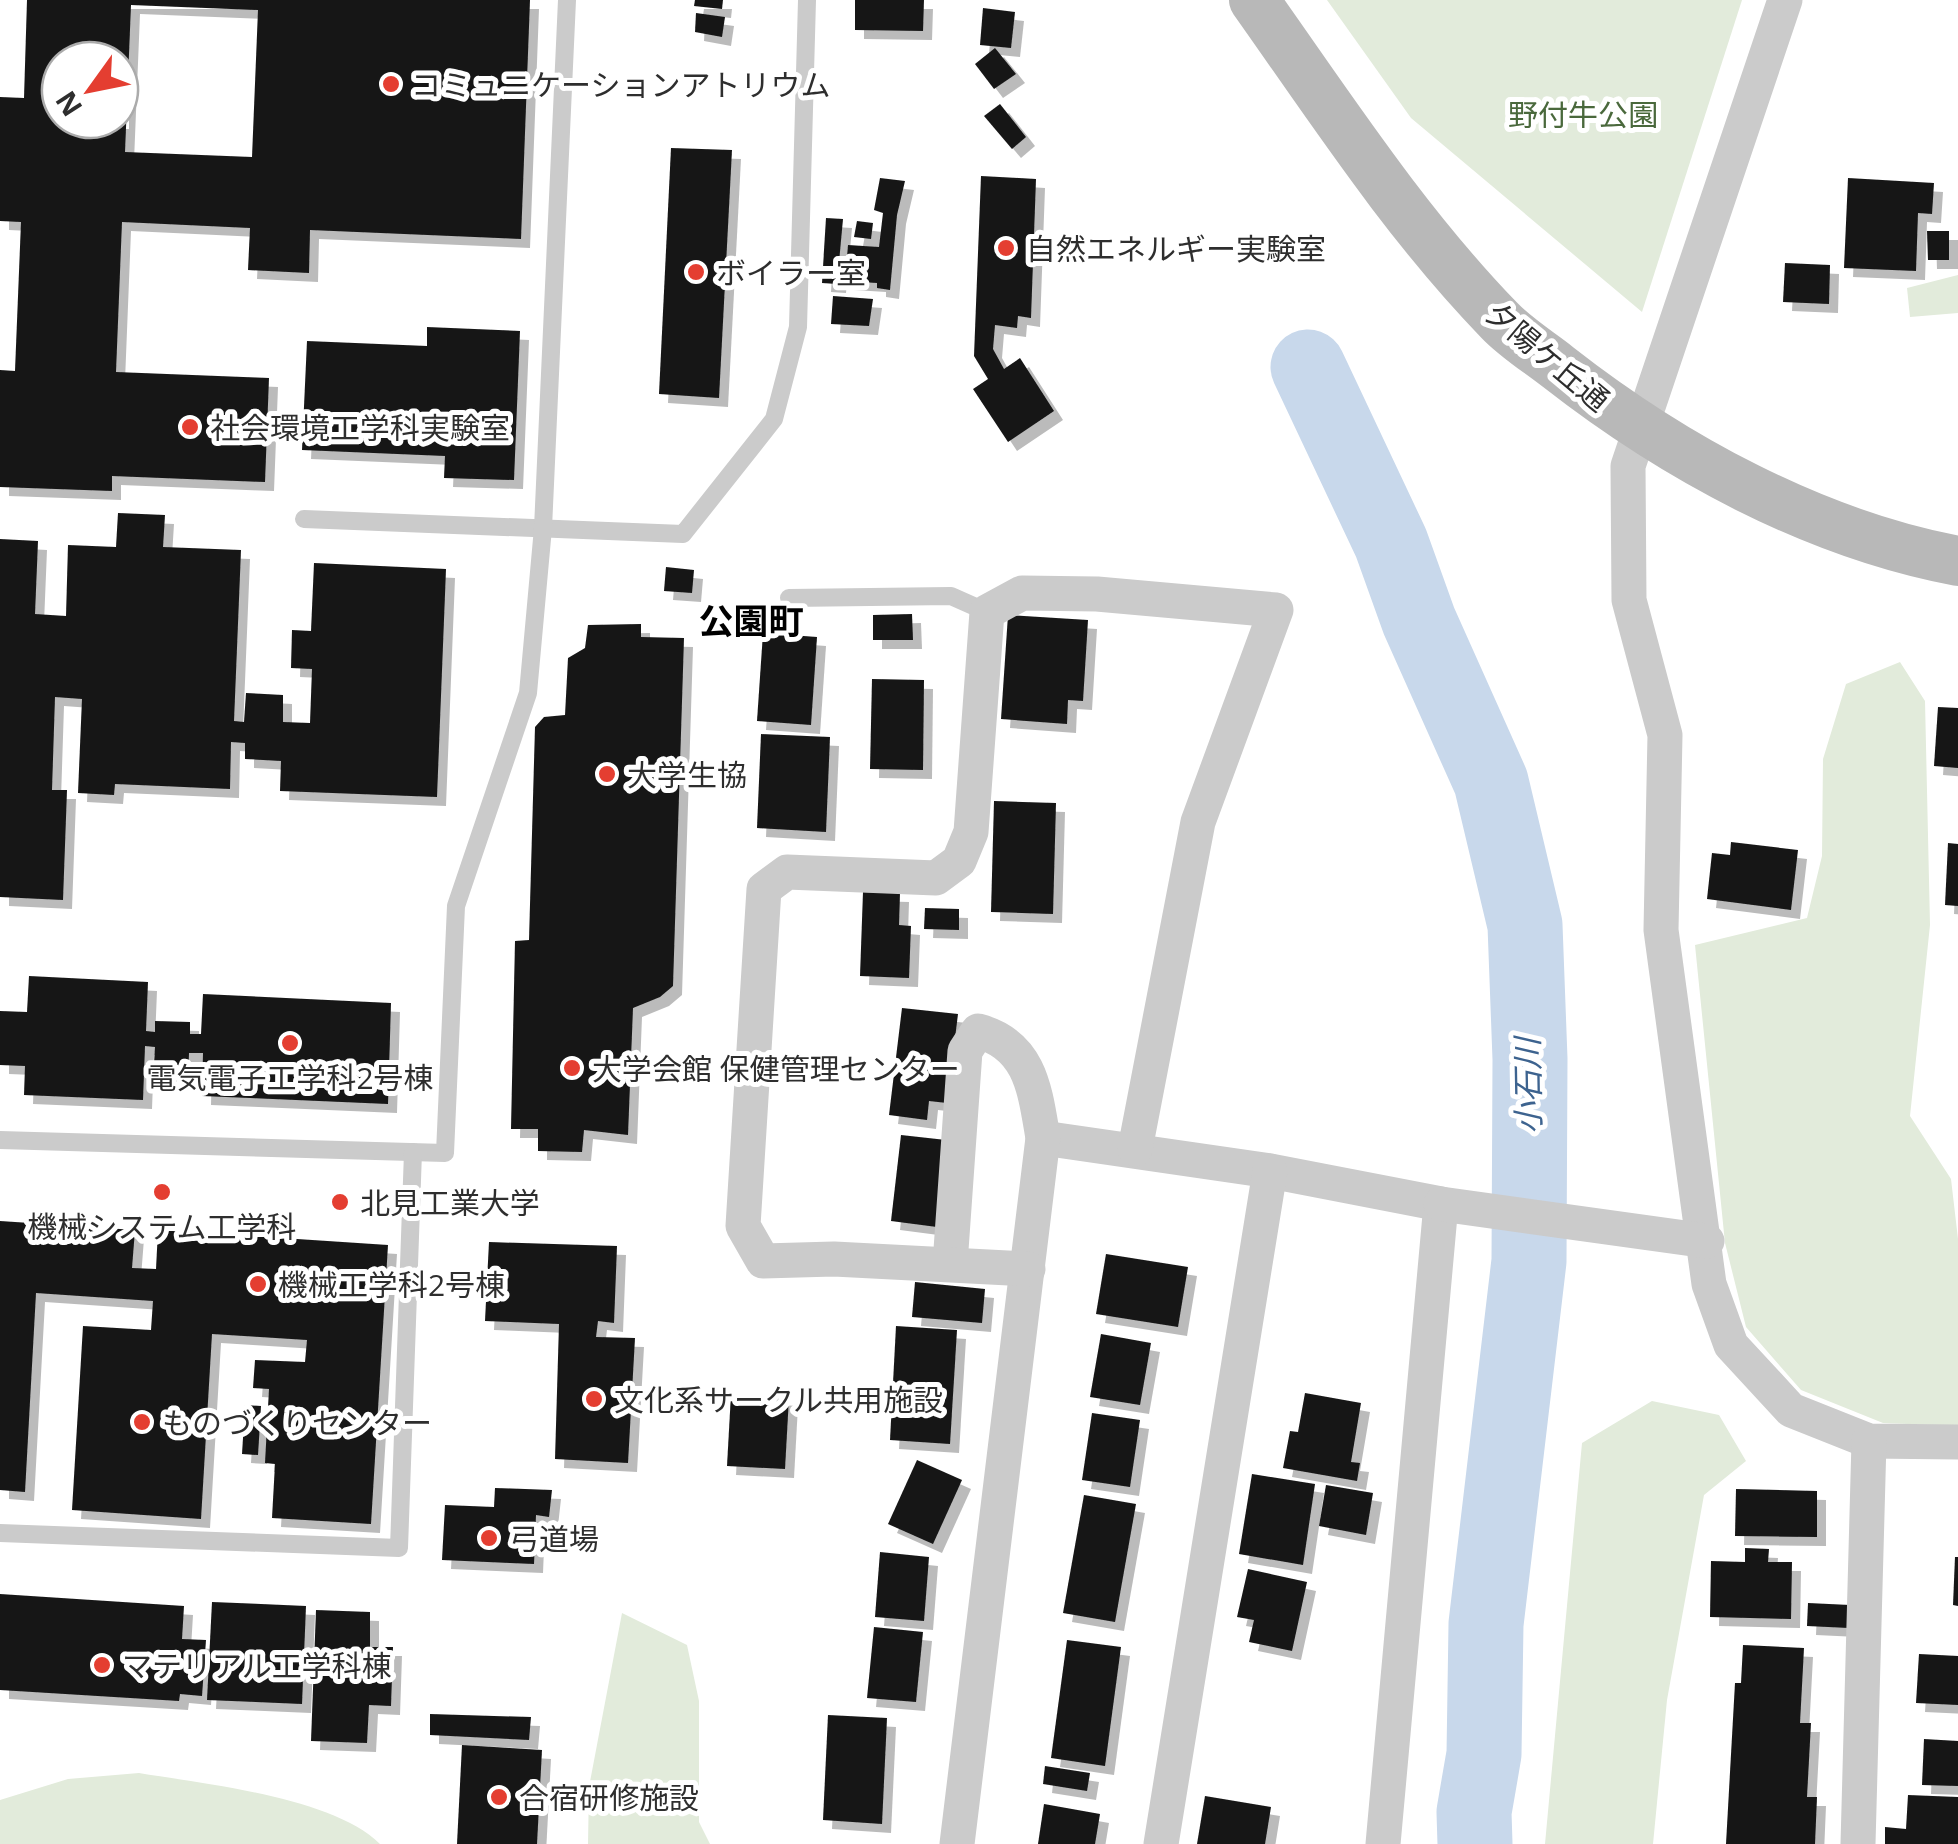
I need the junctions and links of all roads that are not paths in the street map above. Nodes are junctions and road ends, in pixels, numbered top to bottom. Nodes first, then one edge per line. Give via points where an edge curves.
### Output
1 (567, 0) edge
2 (807, 0) edge
3 (1254, 0) edge
4 (1785, 0) edge
5 (304, 519) dead end
6 (543, 528) junction
7 (1958, 562) edge
8 (789, 598) dead end
9 (988, 612) junction
10 (1043, 1138) junction
11 (0, 1140) edge
12 (1135, 1149) junction
13 (413, 1152) junction
14 (1270, 1171) junction
15 (1441, 1204) junction
16 (1706, 1242) junction
17 (950, 1264) junction
18 (1028, 1269) junction
19 (1869, 1440) junction
20 (1958, 1442) edge
21 (0, 1533) edge
22 (957, 1844) edge
23 (1160, 1844) edge
24 (1384, 1844) edge
25 (1858, 1844) edge

1 - 6 lane
2 - 6 lane via 798,327 774,418 684,534
3 - 7 street, 夕陽ケ丘通 via 1413,225 1502,323 1624,420 1747,486 1894,549
4 - 16 street via 1628,466 1628,600 1665,735 1661,930
5 - 6 lane
6 - 13 lane via 528,694 456,906 445,1153
8 - 9 lane via 951,596
9 - 12 street via 1022,593 1276,610 1198,822
9 - 17 street via 971,832 959,861 936,878 787,872 764,888 744,1206 743,1226 763,1261
10 - 12 street
10 - 17 street via 1034,1087 1019,1052 978,1031 965,1051
10 - 18 street
11 - 13 lane
12 - 14 street
13 - 21 lane via 399,1548
14 - 15 street
14 - 23 street
15 - 16 street
15 - 24 street
16 - 19 street via 1709,1284 1730,1345 1791,1410
17 - 18 street
18 - 22 street
19 - 20 street
19 - 25 street

